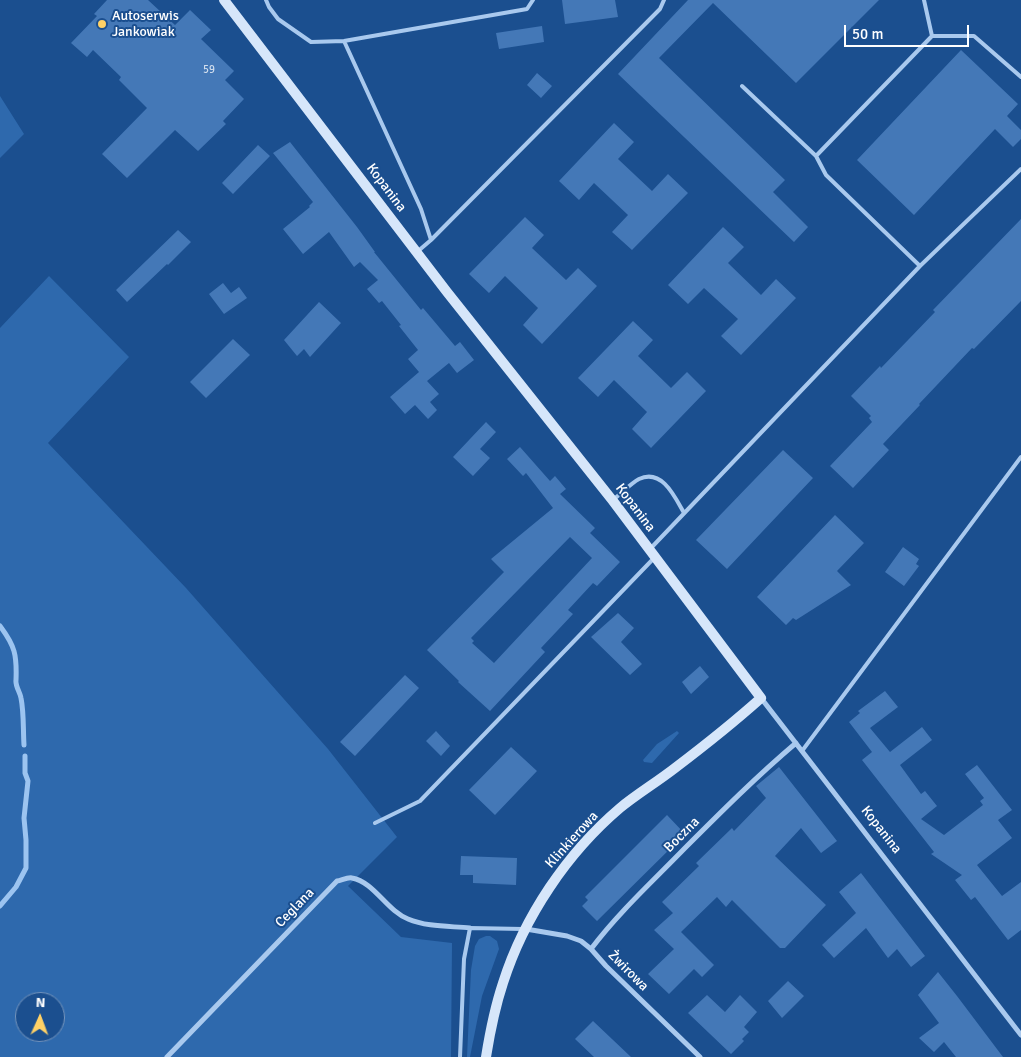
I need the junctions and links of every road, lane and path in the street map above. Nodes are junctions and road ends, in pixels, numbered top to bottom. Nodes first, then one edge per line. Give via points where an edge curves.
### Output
1 (224, 0) edge
2 (266, 0) edge
3 (533, 0) edge
4 (664, 0) edge
5 (924, 0) edge
6 (932, 36) junction
7 (344, 42) junction
8 (1021, 77) edge
9 (742, 86) dead end
10 (816, 156) junction
11 (1021, 169) edge
12 (431, 240) junction
13 (417, 252) junction
14 (920, 266) junction
15 (1021, 457) edge
16 (613, 501) junction
17 (684, 513) junction
18 (652, 553) junction
19 (761, 698) junction
20 (796, 743) junction
21 (802, 751) junction
22 (375, 823) dead end
23 (470, 928) junction
24 (525, 929) junction
25 (591, 949) junction
26 (1021, 1035) edge
27 (167, 1057) edge
28 (460, 1057) edge
29 (486, 1057) edge
30 (700, 1057) edge

1 - 13 street, Kopanina
2 - 7 lane via 278,19 310,42
3 - 7 lane via 527,9
4 - 12 lane via 660,9
5 - 6 lane
6 - 8 lane via 974,36
6 - 10 lane
7 - 12 lane via 421,209
9 - 10 lane
10 - 14 lane via 826,175
11 - 14 lane
12 - 13 lane
13 - 16 street, Kopanina
14 - 17 lane
15 - 21 lane
16 - 17 lane via 639,480 653,477 669,488
16 - 18 street, Kopanina
17 - 18 lane
18 - 19 street, Kopanina
18 - 22 lane via 420,801
19 - 20 street, Kopanina
19 - 24 street, Klinkierowa via 620,808 598,829 556,878
20 - 21 street, Kopanina
20 - 25 street, Boczna via 758,776 642,891
21 - 26 street, Kopanina
23 - 24 lane
23 - 27 street, Ceglana via 407,919 366,884 351,878 337,881
23 - 28 lane via 464,959
24 - 25 street, Żwirowa via 567,936
24 - 29 street, Klinkierowa via 503,982
25 - 30 street, Żwirowa

